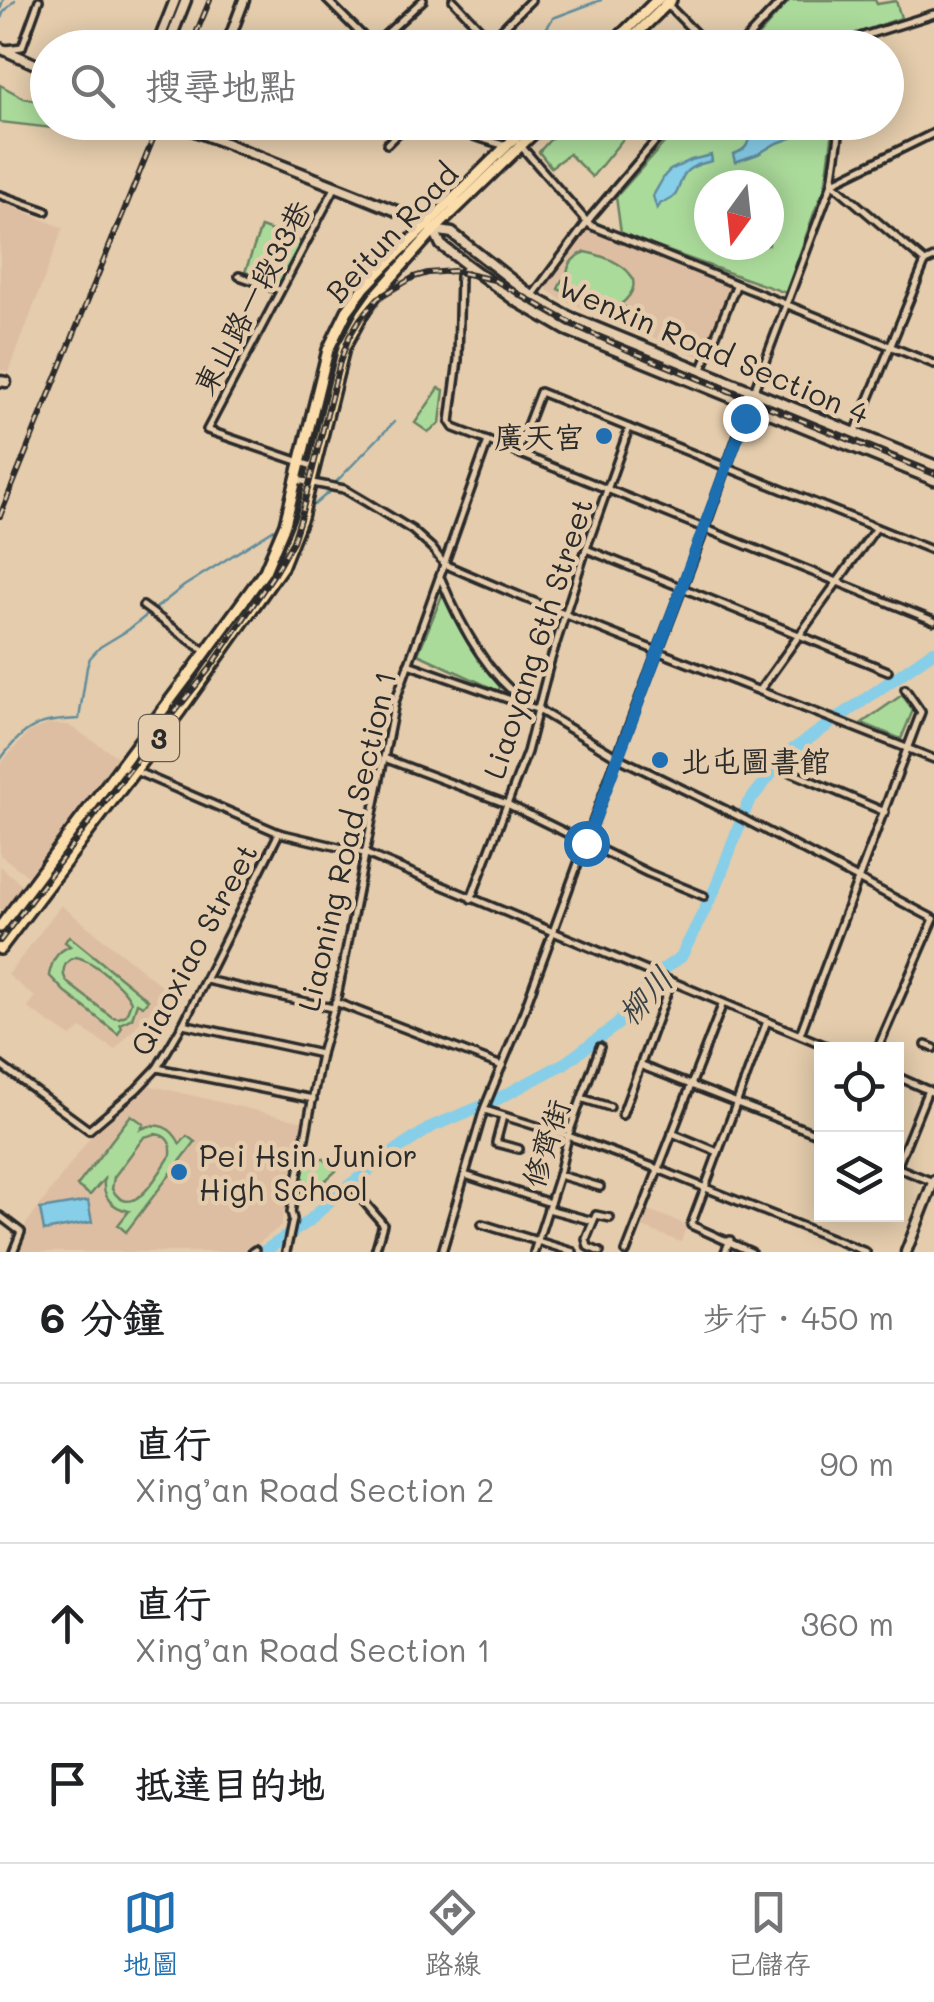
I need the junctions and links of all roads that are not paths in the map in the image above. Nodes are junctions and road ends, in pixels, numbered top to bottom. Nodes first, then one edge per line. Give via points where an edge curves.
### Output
1 (39, 0) edge
2 (175, 0) edge
3 (186, 0) edge
4 (244, 0) edge
5 (327, 0) edge
6 (423, 0) edge
7 (453, 0) edge
8 (531, 0) edge
9 (783, 0) edge
10 (665, 1) edge
11 (934, 14) edge
12 (163, 30) edge
13 (174, 30) edge
14 (233, 30) edge
15 (356, 30) edge
16 (390, 30) edge
17 (481, 30) edge
18 (499, 30) edge
19 (630, 30) edge
20 (638, 30) edge
21 (693, 30) edge
22 (755, 30) edge
23 (876, 30) edge
24 (1, 50) edge
25 (30, 62) edge
26 (934, 133) edge
27 (218, 140) edge
28 (391, 140) edge
29 (486, 140) edge
30 (521, 140) edge
31 (657, 140) edge
32 (839, 140) edge
33 (518, 142) junction
34 (387, 144) dead end
35 (506, 146) junction
36 (832, 183) junction
37 (336, 186) junction
38 (0, 195) edge
39 (46, 211) dead end
40 (586, 222) junction
41 (430, 228) junction
42 (934, 258) edge
43 (925, 262) junction
44 (467, 265) junction
45 (239, 276) dead end
46 (736, 286) junction
47 (280, 290) junction
48 (532, 296) junction
49 (785, 305) junction
50 (889, 346) junction
51 (934, 364) edge
52 (702, 370) junction
53 (754, 392) junction
54 (749, 404) junction
55 (630, 428) junction
56 (855, 433) junction
57 (488, 440) junction
58 (517, 452) junction
59 (301, 464) junction
60 (934, 465) edge
61 (315, 467) junction
62 (726, 468) junction
63 (296, 480) junction
64 (934, 480) edge
65 (310, 484) junction
66 (608, 490) junction
67 (705, 528) junction
68 (876, 528) junction
69 (586, 548) junction
70 (934, 551) edge
71 (444, 564) junction
72 (440, 578) junction
73 (838, 581) junction
74 (681, 588) junction
75 (144, 608) dead end
76 (566, 616) junction
77 (934, 621) edge
78 (801, 634) junction
79 (206, 652) junction
80 (656, 652) junction
81 (408, 664) junction
82 (888, 670) dead end
83 (760, 690) junction
84 (905, 690) dead end
85 (539, 710) junction
86 (908, 749) junction
87 (384, 758) junction
88 (617, 758) junction
89 (934, 760) edge
90 (120, 767) junction
91 (788, 770) dead end
92 (135, 771) junction
93 (507, 804) junction
94 (884, 812) junction
95 (279, 832) junction
96 (586, 843) junction
97 (364, 853) junction
98 (858, 880) junction
99 (704, 896) dead end
100 (471, 898) junction
101 (934, 919) edge
102 (0, 927) edge
103 (552, 933) junction
104 (0, 949) edge
105 (206, 980) junction
106 (668, 980) junction
107 (724, 1003) junction
108 (334, 1005) junction
109 (767, 1021) junction
110 (183, 1024) junction
111 (800, 1034) junction
112 (818, 1042) edge
113 (880, 1042) edge
114 (926, 1045) dead end
115 (600, 1047) dead end
116 (934, 1048) edge
117 (321, 1054) junction
118 (0, 1065) edge
119 (502, 1066) junction
120 (642, 1066) junction
121 (157, 1068) junction
122 (904, 1080) edge
123 (690, 1086) junction
124 (931, 1092) edge
125 (313, 1098) junction
126 (583, 1099) junction
127 (738, 1103) junction
128 (486, 1107) junction
129 (610, 1107) dead end
130 (622, 1115) dead end
131 (504, 1116) junction
132 (672, 1133) junction
133 (814, 1133) edge
134 (568, 1136) junction
135 (519, 1149) dead end
136 (718, 1152) junction
137 (904, 1152) edge
138 (658, 1169) junction
139 (904, 1170) edge
140 (464, 1175) junction
141 (559, 1175) junction
142 (934, 1181) edge
143 (600, 1187) dead end
144 (704, 1188) junction
145 (355, 1191) dead end
146 (549, 1206) junction
147 (922, 1212) junction
148 (0, 1216) edge
149 (934, 1216) edge
150 (610, 1218) dead end
151 (592, 1222) junction
152 (482, 1224) dead end
153 (730, 1240) junction
154 (538, 1241) junction
155 (909, 1251) edge
156 (13, 1252) edge
157 (286, 1252) edge
158 (375, 1252) edge
159 (442, 1252) edge
160 (534, 1252) edge
161 (573, 1252) edge
162 (600, 1252) edge
163 (626, 1252) edge
164 (725, 1252) edge
165 (751, 1252) edge
166 (866, 1252) edge

1 - 24 street via 22,47
2 - 12 main road
3 - 13 main road
4 - 14 main road
5 - 15 street
6 - 16 street
7 - 17 street
8 - 18 street
9 - 22 street
10 - 19 main road
10 - 20 main road
10 - 21 street
11 - 23 street
24 - 25 main road
26 - 36 street
27 - 37 main road
28 - 34 street
29 - 35 street
30 - 33 main road, Beitun Road / 3
31 - 40 street
32 - 36 street
33 - 35 main road, Beitun Road / 3
33 - 40 street
33 - 41 main road, Beitun Road / 3
35 - 41 main road, Beitun Road / 3
36 - 43 street
36 - 49 street
37 - 41 main road
37 - 47 street, 東山路一段33巷
38 - 39 street
40 - 46 street
40 - 48 street
41 - 44 main road, Wenxin Road Section 4
41 - 48 main road, Wenxin Road Section 4 via 452,232
41 - 59 main road, Beitun Road / 3 via 364,288 342,318 322,369
41 - 61 main road, Beitun Road / 3 via 375,296 344,348
42 - 43 street
43 - 50 street
44 - 54 main road, Wenxin Road Section 4 via 566,330
44 - 57 street via 460,276 450,422
45 - 47 street
46 - 49 street
46 - 52 street
47 - 59 street, 東山路一段33巷 via 207,430
48 - 52 main road, Wenxin Road Section 4
49 - 50 street
49 - 53 street
50 - 51 street
50 - 56 street
52 - 53 main road, Wenxin Road Section 4
53 - 54 street
53 - 56 main road, Wenxin Road Section 4
54 - 62 street
54 - 64 main road, Wenxin Road Section 4
55 - 58 street via 540,392
55 - 62 street
55 - 66 street, Liaoyang 6th Street
56 - 60 main road, Wenxin Road Section 4
57 - 58 street
57 - 71 street, Liaoning Road Section 1
58 - 66 street
59 - 61 street
59 - 63 main road, Beitun Road / 3
61 - 65 main road, Beitun Road / 3
62 - 67 street
62 - 68 street
63 - 65 street
63 - 79 main road, Beitun Road / 3 via 265,571
65 - 71 street via 355,496 412,530
65 - 92 main road, Beitun Road / 3 via 288,554 270,586
66 - 67 street
66 - 69 street, Liaoyang 6th Street
67 - 73 street
67 - 74 street
68 - 70 street
68 - 73 street
69 - 74 street
69 - 76 street, Liaoyang 6th Street
71 - 72 street, Liaoning Road Section 1
71 - 76 street
72 - 81 street, Liaoning Road Section 1
72 - 85 street via 458,619 510,692
73 - 77 street
73 - 78 street
74 - 78 street
74 - 80 street
75 - 79 street
76 - 80 street
76 - 85 street, Liaoyang 6th Street
78 - 82 street
78 - 83 street
79 - 90 main road, 3
80 - 83 street
80 - 88 street
81 - 85 street
81 - 87 street, Liaoning Road Section 1
83 - 86 street
84 - 86 street via 921,712
85 - 88 street
85 - 93 street, Liaoyang 6th Street
86 - 89 street
86 - 94 street
87 - 93 street
87 - 97 street, Liaoning Road Section 1
88 - 96 street
88 - 98 street
90 - 92 street
90 - 102 main road, 3
91 - 94 street
92 - 95 street
92 - 104 main road, 3
93 - 96 street
93 - 100 street, Liaoyang 6th Street
94 - 98 street
95 - 97 street
95 - 105 street, Qiaoxiao Street
96 - 99 street
96 - 103 street
97 - 100 street
97 - 108 street, Liaoning Road Section 1
98 - 101 street
98 - 111 street
100 - 103 street
101 - 113 street
103 - 106 street
103 - 119 street
105 - 108 street
105 - 110 street, Qiaoxiao Street
106 - 107 street
106 - 120 street
107 - 109 street
107 - 123 street
108 - 117 street, Liaoning Road Section 1
108 - 119 street
109 - 111 street
109 - 127 street
110 - 117 street
110 - 121 street, Qiaoxiao Street
111 - 112 street
114 - 116 street
115 - 126 street, 修齊街
117 - 125 street, Liaoning Road Section 1
118 - 121 street, Qiaoxiao Street via 90,1130
119 - 128 street
120 - 123 street
120 - 130 street
121 - 125 street
122 - 124 street
123 - 127 street
123 - 132 street
124 - 137 street
125 - 157 street, Liaoning Road Section 1
126 - 129 street
126 - 134 street, 修齊街
127 - 133 street
127 - 136 street
128 - 131 street
128 - 140 street
131 - 134 street
131 - 135 street via 496,1143
132 - 136 street
132 - 138 street
134 - 138 street
134 - 141 street, 修齊街
136 - 144 street
138 - 144 street
138 - 163 street
139 - 142 street
140 - 146 street
140 - 159 street
141 - 143 street
141 - 146 street, 修齊街
142 - 147 main road
144 - 153 street via 692,1224
144 - 166 street
145 - 158 street via 383,1224
146 - 151 street
146 - 154 street, 修齊街
147 - 149 street
147 - 155 main road
148 - 156 street via 21,1232
150 - 151 street
151 - 162 street via 588,1247
152 - 154 street
153 - 164 street
153 - 165 street
154 - 160 street, 修齊街
154 - 161 street

